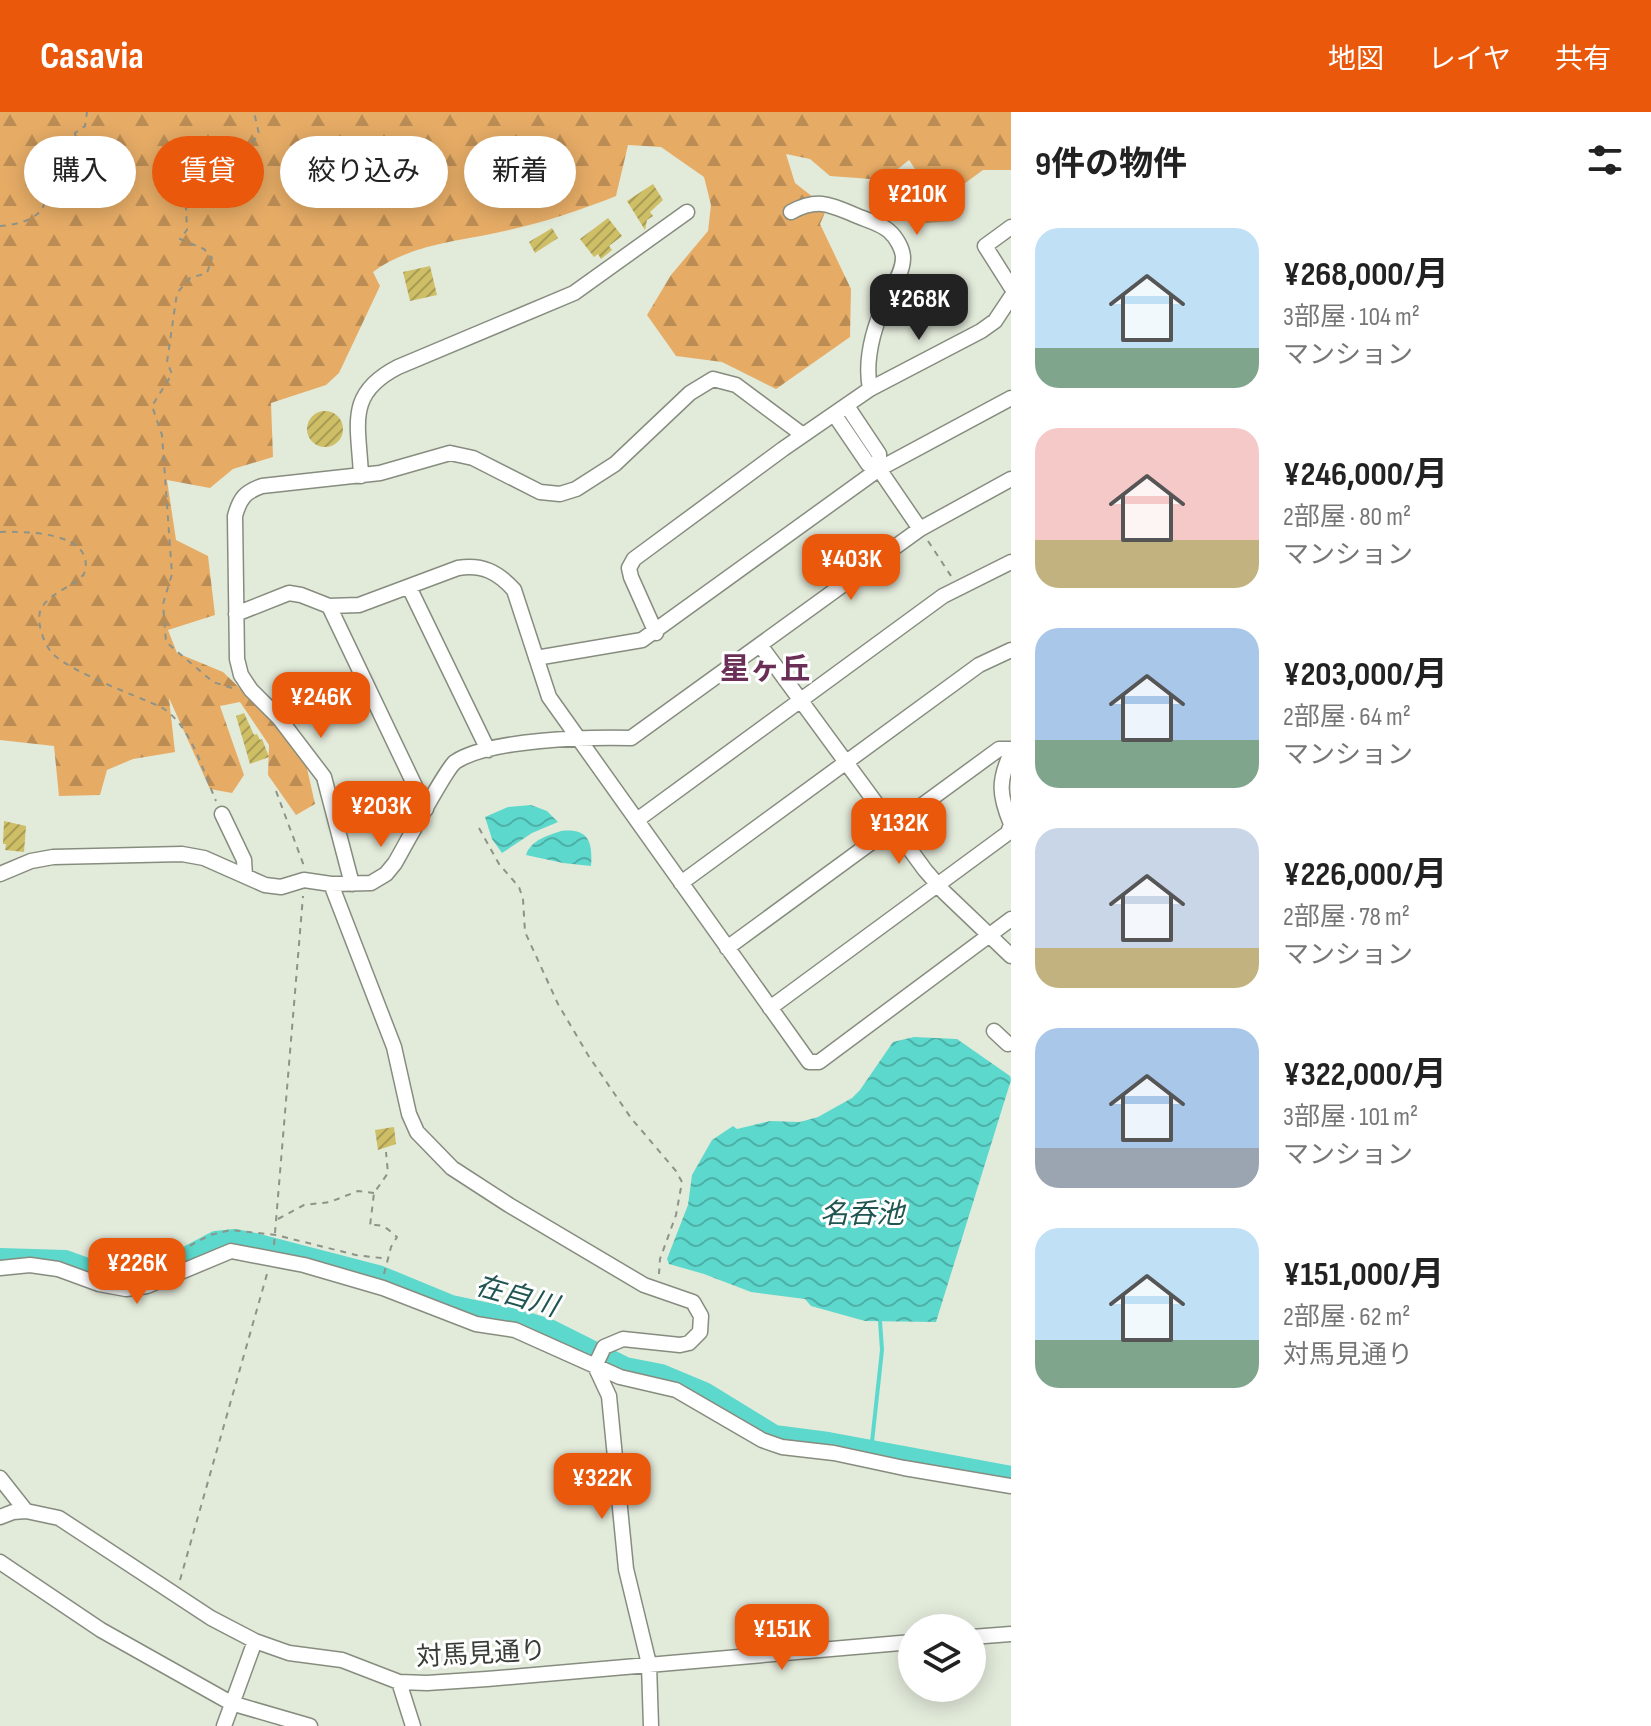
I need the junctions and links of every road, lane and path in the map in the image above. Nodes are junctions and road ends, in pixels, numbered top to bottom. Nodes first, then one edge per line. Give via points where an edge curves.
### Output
1 (87, 112) edge
2 (254, 112) edge
3 (687, 212) dead end
4 (791, 212) dead end
5 (0, 226) edge
6 (1011, 227) edge
7 (1011, 287) edge
8 (1011, 297) edge
9 (870, 389) junction
10 (1011, 398) edge
11 (840, 410) junction
12 (803, 435) junction
13 (879, 469) junction
14 (361, 476) junction
15 (1011, 479) edge
16 (920, 529) junction
17 (0, 532) edge
18 (1011, 562) edge
19 (959, 586) junction
20 (409, 587) junction
21 (329, 606) junction
22 (236, 614) junction
23 (656, 633) junction
24 (760, 645) junction
25 (1011, 650) edge
26 (536, 658) junction
27 (258, 697) junction
28 (800, 700) junction
29 (576, 737) junction
30 (488, 750) junction
31 (1011, 751) edge
32 (847, 763) junction
33 (276, 791) dead end
34 (426, 809) junction
35 (222, 814) joint
36 (637, 820) junction
37 (893, 826) junction
38 (479, 828) dead end
39 (0, 874) edge
40 (245, 875) junction
41 (304, 880) junction
42 (681, 883) junction
43 (331, 884) junction
44 (352, 884) junction
45 (937, 885) junction
46 (1011, 919) edge
47 (989, 936) junction
48 (727, 948) junction
49 (1011, 956) edge
50 (770, 1008) junction
51 (386, 1152) dead end
52 (374, 1193) junction
53 (277, 1220) junction
54 (271, 1259) junction
55 (0, 1268) edge
56 (381, 1287) junction
57 (662, 1291) junction
58 (595, 1366) junction
59 (0, 1478) edge
60 (1011, 1486) edge
61 (26, 1511) junction
62 (0, 1517) edge
63 (0, 1562) edge
64 (175, 1596) junction
65 (1011, 1634) edge
66 (986, 1636) edge
67 (255, 1641) junction
68 (898, 1643) edge
69 (649, 1664) junction
70 (399, 1682) junction
71 (231, 1703) junction
72 (224, 1726) edge
73 (310, 1726) edge
74 (413, 1726) edge
75 (651, 1726) edge

1 - 5 path via 85,126 75,133 75,149 48,176 41,211
2 - 27 path via 259,134 230,169 186,207 187,230 180,239 212,258 207,273 190,278 177,293 167,362 172,374 152,406 162,435 172,574 163,604 166,642 213,682
3 - 14 street via 574,293 398,367 372,383 358,416
4 - 9 street via 822,203 887,229 900,247 900,272 873,336
6 - 7 street via 985,246
8 - 9 street via 981,331
9 - 11 street
10 - 13 street
11 - 12 street
11 - 13 street via 879,454
12 - 14 street via 736,385 713,379 690,393 615,464 560,494 540,492 473,458 450,453
12 - 23 street via 634,559 631,577
13 - 16 street
13 - 23 street
14 - 22 street via 262,486 241,497 235,516
15 - 16 street
16 - 19 path
16 - 24 street
17 - 35 path via 41,532 82,550 84,574 41,610 47,646 69,665 175,717
18 - 19 street
19 - 28 street
20 - 21 street via 359,605
20 - 26 street via 458,568 474,565 489,570 514,590
20 - 30 street
21 - 22 street via 289,593
21 - 34 street
22 - 27 street via 241,675
23 - 26 street
24 - 28 street
24 - 29 street via 631,738
25 - 32 street via 979,665
26 - 29 street via 549,697
27 - 44 street via 324,777
28 - 32 street
28 - 36 street
29 - 30 street
29 - 36 street
30 - 34 street via 453,763
31 - 37 street via 999,749
31 - 45 street via 1000,781 1011,824 1008,833
32 - 37 street
32 - 42 street
33 - 41 path via 304,863
34 - 44 street via 386,874 371,883
35 - 40 street via 244,860
36 - 42 street
37 - 45 street
37 - 48 street
38 - 57 path via 519,887 525,932 558,1004 631,1118 682,1182 660,1259
39 - 40 street via 53,857 182,854
40 - 41 street via 271,887
41 - 43 street
41 - 53 path
42 - 48 street
43 - 44 street
43 - 57 street via 394,1047 417,1132 452,1168 497,1198
45 - 47 street
45 - 50 street
46 - 47 street
47 - 49 street
47 - 50 street via 819,1062 809,1062
48 - 50 street
51 - 52 path via 388,1173
52 - 53 path via 358,1191 304,1205
52 - 56 path via 370,1226 376,1224 397,1237
53 - 54 path
54 - 55 street via 231,1251 147,1286 126,1289 58,1269
54 - 56 street
54 - 64 path
56 - 58 street via 476,1324 515,1330
57 - 58 street via 693,1302 702,1324 696,1338 680,1345 623,1339 604,1347
58 - 60 street via 676,1390 753,1436 782,1447
58 - 69 street via 609,1396 626,1569
59 - 61 street
61 - 62 street, 対馬見通り
61 - 64 street, 対馬見通り via 59,1518
63 - 71 street via 101,1630
64 - 67 street, 対馬見通り
65 - 66 street
67 - 70 street, 対馬見通り via 289,1653 342,1660
67 - 71 street
68 - 69 street, 対馬見通り
69 - 70 street, 対馬見通り
69 - 75 street
70 - 74 street
71 - 72 street
71 - 73 street

